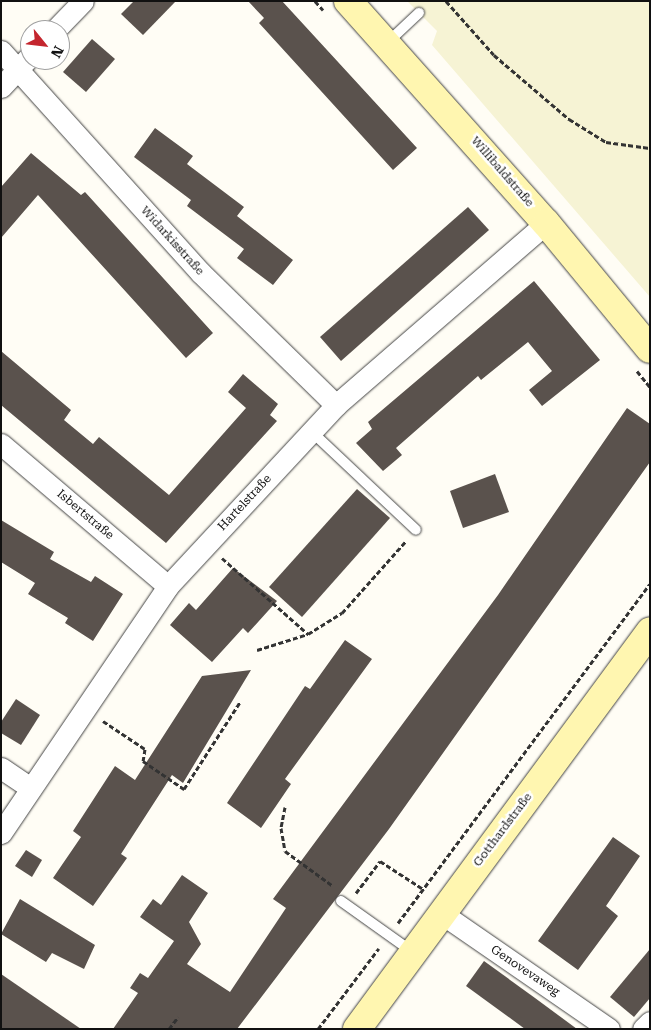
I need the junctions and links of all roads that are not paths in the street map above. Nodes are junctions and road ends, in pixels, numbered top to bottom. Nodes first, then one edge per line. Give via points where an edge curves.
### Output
1 (83, 1) edge
2 (348, 1) edge
3 (419, 13) dead end
4 (65, 20) edge
5 (387, 43) junction
6 (1, 51) edge
7 (20, 60) edge
8 (20, 66) edge
9 (31, 70) edge
10 (1, 87) edge
11 (546, 223) junction
12 (650, 349) edge
13 (336, 405) junction
14 (311, 431) junction
15 (1, 444) edge
16 (416, 530) road end
17 (168, 586) junction
18 (650, 631) edge
19 (1, 768) edge
20 (31, 788) junction
21 (1, 833) edge
22 (341, 901) dead end
23 (441, 913) junction
24 (413, 952) junction
25 (650, 1022) edge
26 (357, 1029) edge
27 (609, 1029) edge
28 (644, 1029) edge

1 - 4 street
2 - 5 street, Willibaldstraße
3 - 5 lane
5 - 11 street, Willibaldstraße
6 - 7 street, Widarkisstraße
8 - 10 street
9 - 13 street, Widarkisstraße via 201,273
11 - 12 street, Willibaldstraße
11 - 13 street, Hartelstraße
13 - 14 street, Hartelstraße
14 - 16 lane
14 - 17 street, Hartelstraße
15 - 17 street, Isbertstraße
17 - 20 street, Hartelstraße
18 - 23 street, Gotthardstraße
19 - 20 street
20 - 21 street, Hartelstraße
22 - 24 lane
23 - 24 street, Gotthardstraße
23 - 27 street, Genovevaweg
24 - 26 street, Gotthardstraße
25 - 28 street

